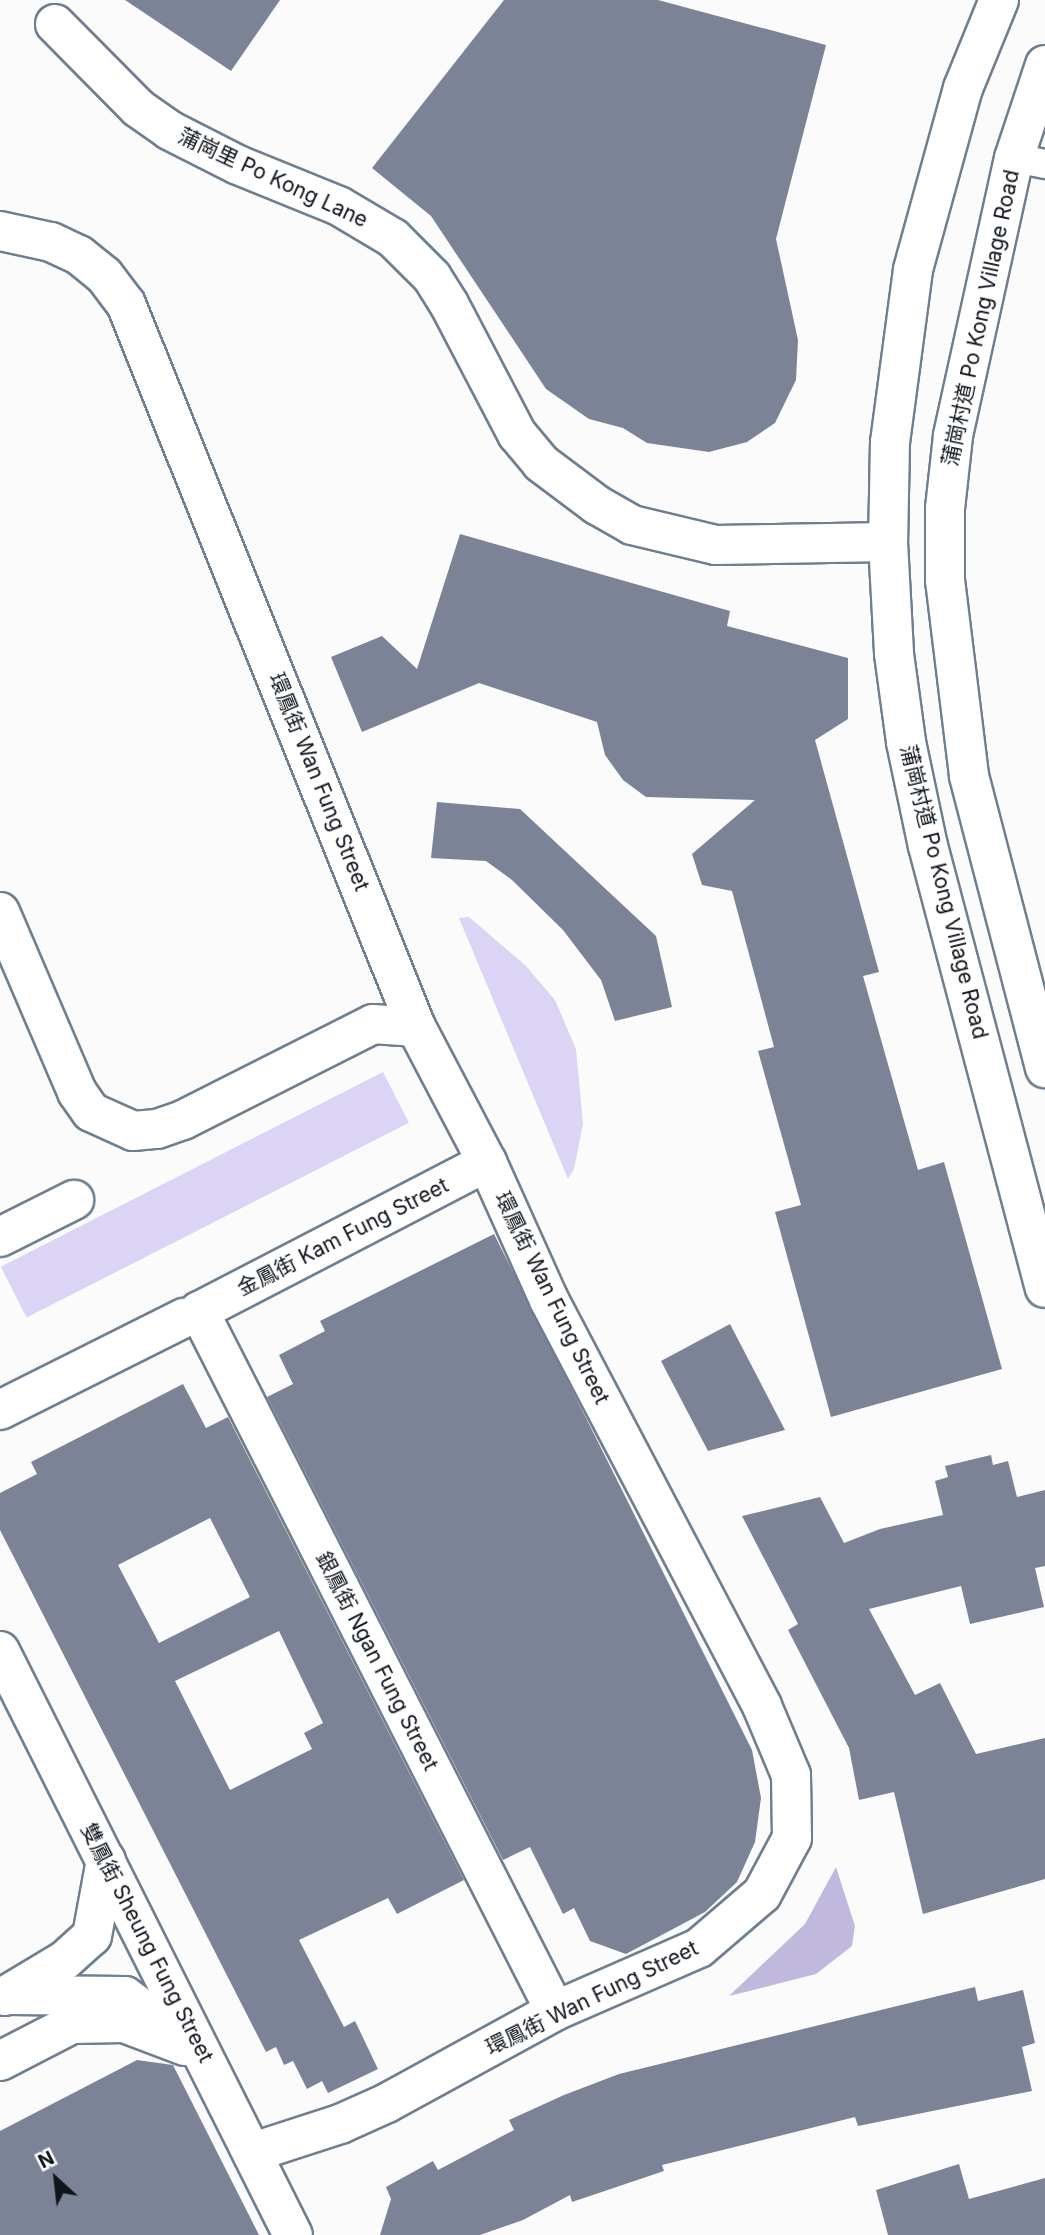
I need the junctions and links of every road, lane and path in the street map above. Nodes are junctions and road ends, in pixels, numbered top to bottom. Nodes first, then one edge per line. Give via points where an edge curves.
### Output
1 (999, 0) edge
2 (55, 24) dead end
3 (1045, 65) edge
4 (1030, 161) edge
5 (0, 231) edge
6 (888, 542) junction
7 (0, 912) edge
8 (416, 1027) junction
9 (1045, 1068) edge
10 (487, 1162) junction
11 (74, 1200) dead end
12 (0, 1237) edge
13 (1045, 1288) edge
14 (191, 1315) junction
15 (0, 1410) edge
16 (0, 1651) edge
17 (106, 1860) junction
18 (4, 1997) edge
19 (555, 2011) junction
20 (201, 2052) junction
21 (0, 2061) edge
22 (254, 2152) junction
23 (293, 2235) edge

1 - 6 street, 蒲崗村道 Po Kong Village Road via 959,101 913,270 890,442
2 - 6 street, 蒲崗里 Po Kong Lane via 138,108 169,130 238,165 339,206 393,238 432,277 449,303 517,434 541,463 597,505 632,525 716,545
3 - 4 street, 蒲崗村道 Po Kong Village Road
4 - 9 street, 蒲崗村道 Po Kong Village Road via 953,436 945,508 945,580 969,776
5 - 8 street, 環鳳街 Wan Fung Street via 51,242 79,255 104,275 126,303
6 - 13 street, 蒲崗村道 Po Kong Village Road via 894,653 906,742 928,846
7 - 8 street via 61,1064 91,1112 133,1131 183,1120 373,1024
8 - 10 street, 環鳳街 Wan Fung Street
10 - 14 street, 金鳳街 Kam Fung Street
10 - 19 street, 環鳳街 Wan Fung Street via 549,1300 762,1706 791,1775 792,1838 762,1894 699,1948
11 - 12 street
14 - 15 street, 金鳳街 Kam Fung Street
14 - 19 street, 銀鳳街 Ngan Fung Street
16 - 17 street, 雙鳳街 Sheung Fung Street
17 - 18 street via 92,1936 65,1959
17 - 20 street, 雙鳳街 Sheung Fung Street
18 - 20 street via 125,1996
19 - 22 street, 環鳳街 Wan Fung Street via 387,2103
20 - 21 street via 124,2023 72,2024
20 - 22 street, 雙鳳街 Sheung Fung Street
22 - 23 street, 雙鳳街 Sheung Fung Street

